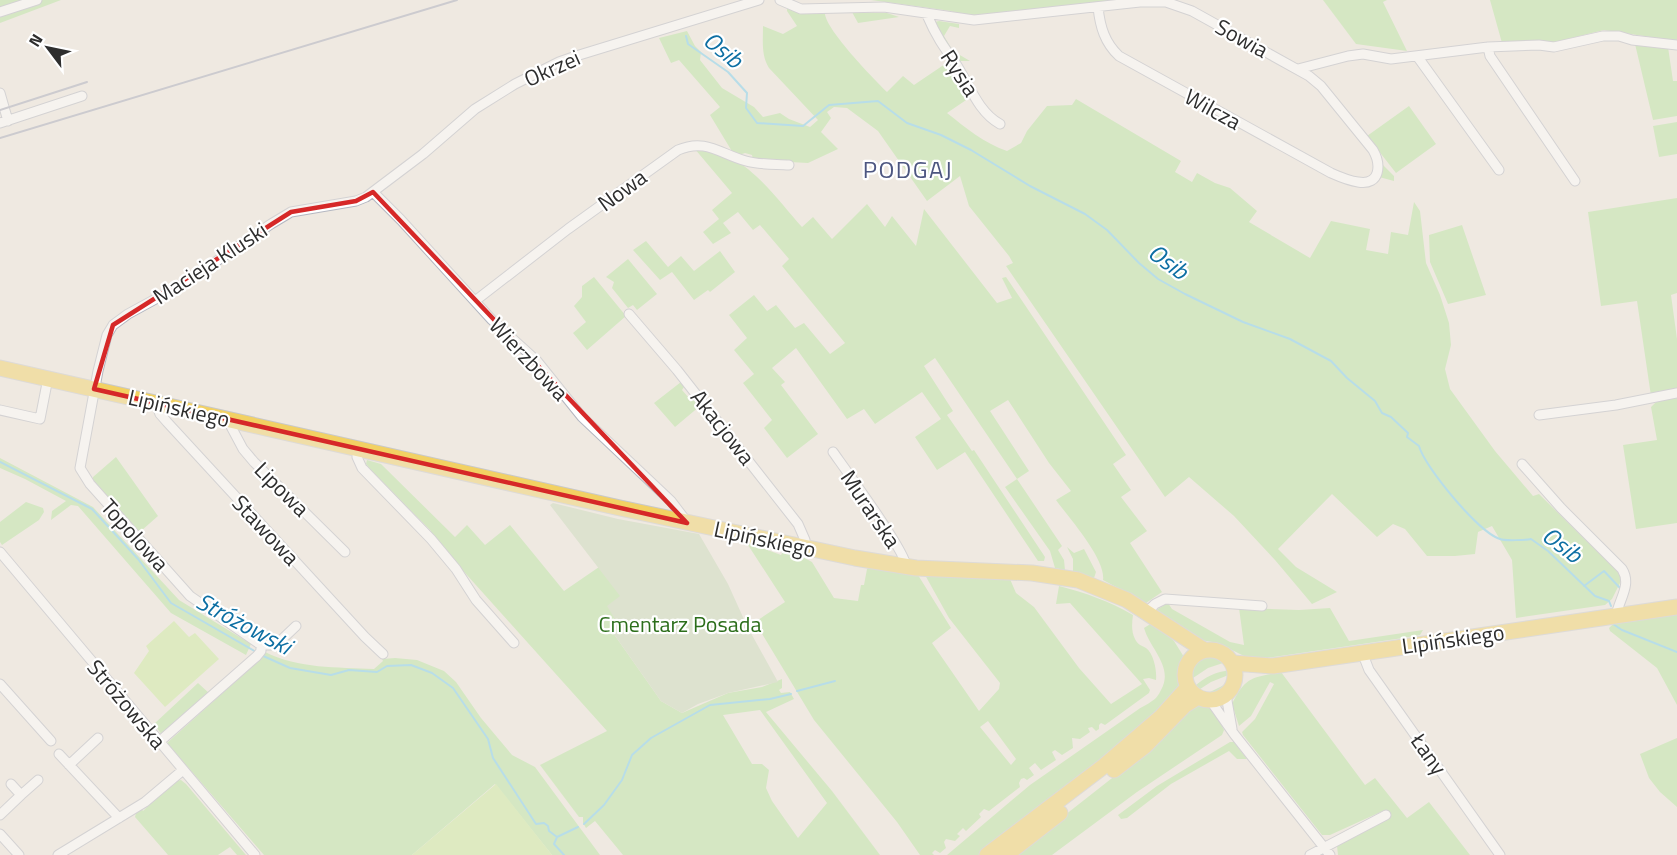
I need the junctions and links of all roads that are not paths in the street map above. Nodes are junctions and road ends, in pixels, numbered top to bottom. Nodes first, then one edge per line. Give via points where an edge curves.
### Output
1 (37, 0) edge
2 (759, 0) edge
3 (780, 0) edge
4 (1098, 7) junction
5 (0, 12) edge
6 (927, 15) junction
7 (1677, 45) edge
8 (1488, 47) junction
9 (1417, 56) junction
10 (1298, 69) junction
11 (0, 93) edge
12 (82, 96) dead end
13 (4, 122) edge
14 (1000, 124) dead end
15 (789, 165) dead end
16 (1499, 170) dead end
17 (1358, 182) joint
18 (1575, 182) dead end
19 (373, 192) junction
20 (475, 301) junction
21 (629, 314) dead end
22 (0, 368) edge
23 (48, 378) junction
24 (94, 388) junction
25 (1677, 393) edge
26 (155, 402) junction
27 (0, 410) edge
28 (1539, 415) dead end
29 (227, 419) junction
30 (358, 448) junction
31 (833, 452) dead end
32 (1522, 464) dead end
33 (687, 523) junction
34 (804, 547) junction
35 (345, 552) dead end
36 (0, 553) edge
37 (906, 566) junction
38 (1262, 606) dead end
39 (1677, 607) edge
40 (1147, 612) junction
41 (1616, 616) junction
42 (296, 626) dead end
43 (1166, 626) junction
44 (514, 644) dead end
45 (1204, 650) junction
46 (259, 651) junction
47 (1362, 652) junction
48 (383, 654) dead end
49 (1188, 662) junction
50 (1233, 663) junction
51 (1272, 666) junction
52 (1236, 678) junction
53 (0, 684) edge
54 (1199, 695) junction
55 (1226, 695) junction
56 (1232, 731) junction
57 (98, 738) dead end
58 (51, 741) dead end
59 (159, 742) junction
60 (59, 754) dead end
61 (69, 765) junction
62 (183, 770) junction
63 (38, 780) dead end
64 (11, 784) dead end
65 (21, 795) junction
66 (0, 815) edge
67 (1386, 815) dead end
68 (119, 818) junction
69 (0, 834) edge
70 (1324, 847) junction
71 (19, 855) edge
72 (58, 855) edge
73 (255, 855) edge
74 (987, 855) edge
75 (1006, 855) edge
76 (1310, 855) edge
77 (1330, 855) edge
78 (1500, 855) edge

1 - 5 street
2 - 19 street, Okrzei via 576,56 515,84 475,109
3 - 6 street, Sowia via 801,9 884,7
4 - 6 street, Sowia via 974,21
4 - 10 street, Sowia via 1140,2 1174,4
4 - 17 street, Wilcza via 1106,40 1119,56 1331,173
6 - 14 street, Rysia via 944,50 988,117
7 - 8 street via 1603,36 1554,47
8 - 9 street
8 - 18 street via 1490,56
9 - 10 street via 1390,59 1363,54
9 - 16 street
10 - 17 street, Sowia via 1322,86 1378,159 1376,175
11 - 13 street
12 - 13 street
15 - 20 street, Nowa via 746,161 704,145 684,147 616,193
19 - 20 street, Wierzbowa
19 - 24 street, Macieja Kluski via 356,201 291,212 183,284 122,317 107,335
20 - 33 street, Wierzbowa via 537,361 582,417 663,493
21 - 34 street, Akacjowa via 793,518 803,532
22 - 23 main road, Lipińskiego
23 - 24 main road, Lipińskiego
23 - 27 street via 40,419
24 - 26 main road, Lipińskiego
24 - 46 street, Topolowa via 80,468 83,473 190,596
25 - 28 street
26 - 29 main road, Lipińskiego
26 - 48 street, Stawowa via 175,431
29 - 30 main road, Lipińskiego
29 - 35 street, Lipowa via 254,462
30 - 33 main road, Lipińskiego
30 - 44 street via 362,468 431,539
31 - 37 street, Murarska via 896,544
32 - 41 street via 1626,575
33 - 34 main road, Lipińskiego
34 - 37 main road, Lipińskiego
36 - 59 street, Stróżowska
37 - 40 main road, Lipińskiego via 1060,576 1102,589
38 - 40 street via 1165,599
39 - 41 main road, Lipińskiego
40 - 43 main road, Lipińskiego
41 - 47 main road, Lipińskiego
42 - 46 street via 276,645
43 - 45 main road, Lipińskiego
43 - 49 main road, Lipińskiego via 1184,649
45 - 49 main road
45 - 50 main road via 1221,651
46 - 59 street
47 - 51 main road, Lipińskiego
47 - 78 street, Łany via 1369,670
49 - 54 main road via 1185,674
50 - 51 main road, Lipińskiego
50 - 52 main road
51 - 52 main road, Lipińskiego
52 - 55 main road
53 - 58 street
54 - 55 main road
54 - 56 street
54 - 74 main road via 1179,699 1104,766
54 - 75 main road via 1140,750
55 - 56 street
56 - 70 street
57 - 61 street, Stróżowska
59 - 62 street, Stróżowska
60 - 61 street
61 - 68 street
62 - 68 street
62 - 73 street, Stróżowska
63 - 65 street
64 - 65 street
65 - 66 street
67 - 70 street
68 - 72 street
69 - 71 street
70 - 76 street
70 - 77 street

